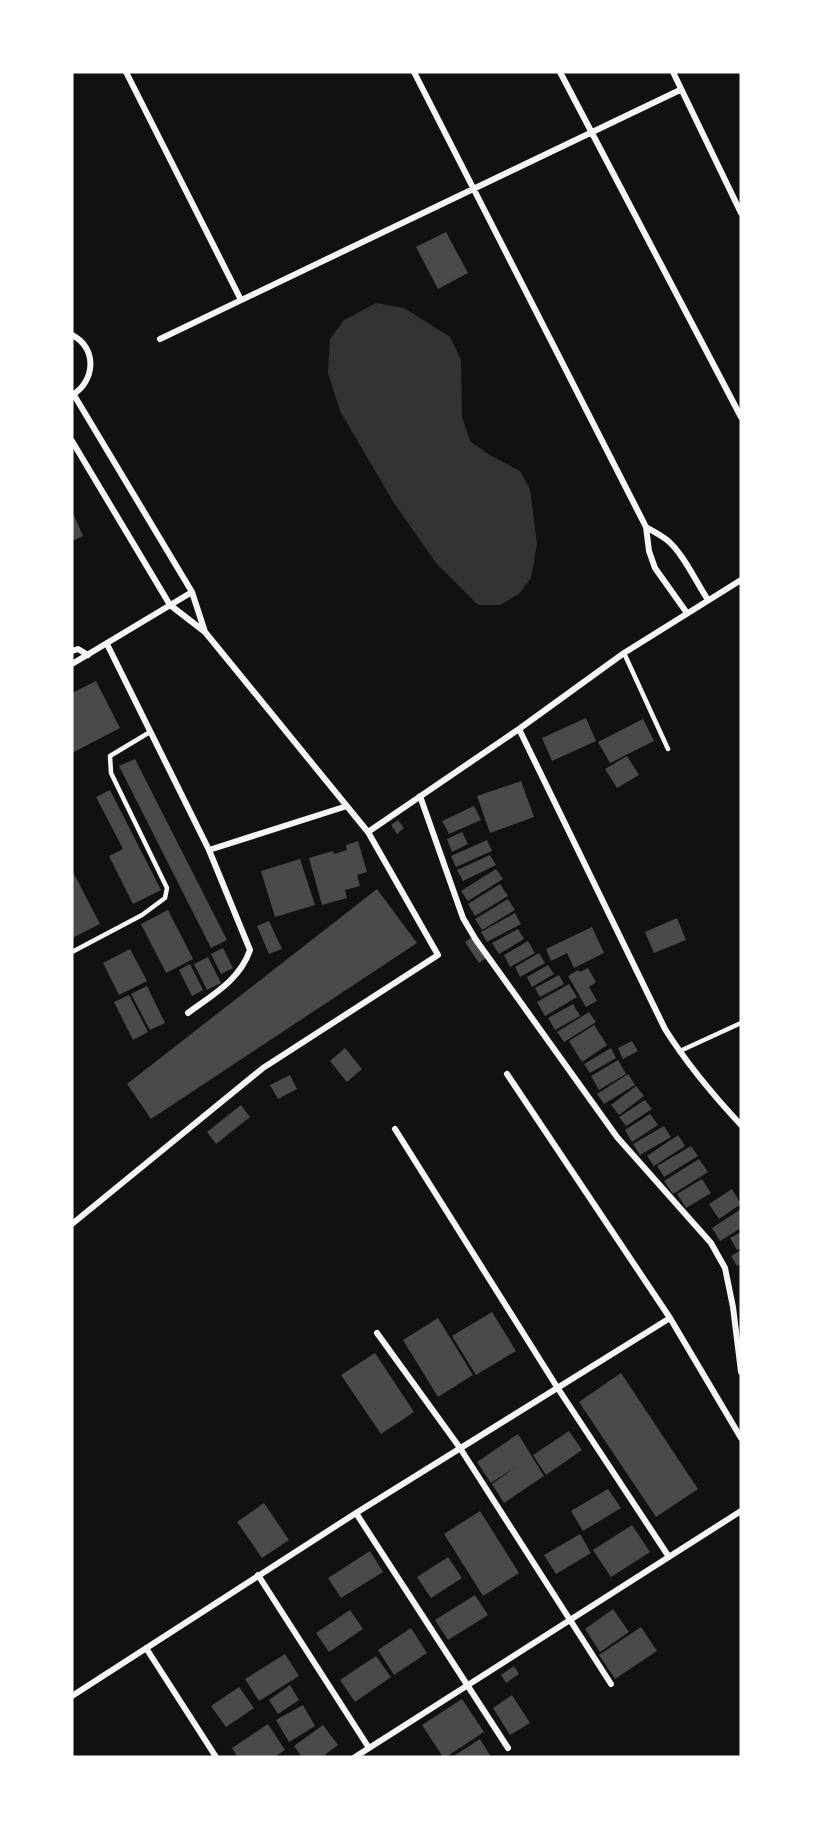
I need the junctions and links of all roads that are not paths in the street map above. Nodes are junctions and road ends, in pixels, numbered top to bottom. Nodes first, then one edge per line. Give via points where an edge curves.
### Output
1 (126, 72) edge
2 (414, 72) edge
3 (560, 72) edge
4 (673, 72) edge
5 (680, 90) junction
6 (592, 133) junction
7 (473, 189) junction
8 (741, 213) edge
9 (241, 300) junction
10 (72, 335) edge
11 (160, 339) dead end
12 (73, 395) edge
13 (741, 417) edge
14 (72, 441) edge
15 (646, 527) junction
16 (741, 580) edge
17 (192, 592) junction
18 (708, 600) junction
19 (170, 605) junction
20 (687, 613) junction
21 (205, 633) junction
22 (107, 644) junction
23 (72, 651) edge
24 (624, 653) junction
25 (88, 655) junction
26 (72, 664) edge
27 (519, 729) junction
28 (150, 732) junction
29 (668, 749) dead end
30 (420, 796) junction
31 (347, 806) junction
32 (368, 832) junction
33 (209, 850) junction
34 (72, 952) edge
35 (188, 1013) dead end
36 (741, 1023) edge
37 (680, 1052) junction
38 (507, 1074) dead end
39 (741, 1125) edge
40 (395, 1129) dead end
41 (72, 1224) edge
42 (670, 1318) junction
43 (377, 1333) dead end
44 (741, 1372) edge
45 (557, 1387) junction
46 (741, 1438) edge
47 (460, 1448) junction
48 (741, 1511) edge
49 (356, 1513) junction
50 (669, 1557) junction
51 (258, 1575) junction
52 (570, 1620) junction
53 (146, 1648) junction
54 (467, 1684) junction
55 (611, 1684) dead end
56 (72, 1696) edge
57 (369, 1748) junction
58 (508, 1748) dead end
59 (216, 1757) edge
60 (355, 1757) edge

1 - 9 street
2 - 7 street
3 - 6 street
4 - 5 street
5 - 6 street
5 - 8 street
6 - 7 street
6 - 13 street
7 - 9 street
7 - 15 street
9 - 11 street
10 - 12 street via 86,346 91,359 91,373 85,386
12 - 17 street
14 - 19 street
15 - 18 street via 680,553
15 - 20 street via 655,568
16 - 18 street
17 - 19 street
17 - 21 street
18 - 20 street
19 - 21 street
19 - 22 street
20 - 24 street
21 - 31 street
22 - 25 street
22 - 28 street
23 - 25 street via 78,649
24 - 27 street
24 - 29 lane
25 - 26 street
27 - 30 street
27 - 37 street via 665,1029
28 - 33 street
28 - 34 lane via 110,756 111,773 167,888 165,898 142,915
30 - 32 street
30 - 44 street via 463,918 476,940 617,1137 711,1243 725,1268
31 - 32 street
31 - 33 street
32 - 41 street via 438,956 263,1068
33 - 35 street via 250,950 237,975
36 - 37 lane
37 - 39 street
38 - 42 street
40 - 45 street
42 - 45 street
42 - 46 street
43 - 47 street
45 - 47 street
45 - 50 street
47 - 49 street
47 - 52 street
48 - 50 street
49 - 51 street
49 - 54 street
50 - 52 street
51 - 53 street
51 - 57 street
52 - 54 street
52 - 55 street
53 - 56 street
53 - 59 street
54 - 57 street
54 - 58 street
57 - 60 street

